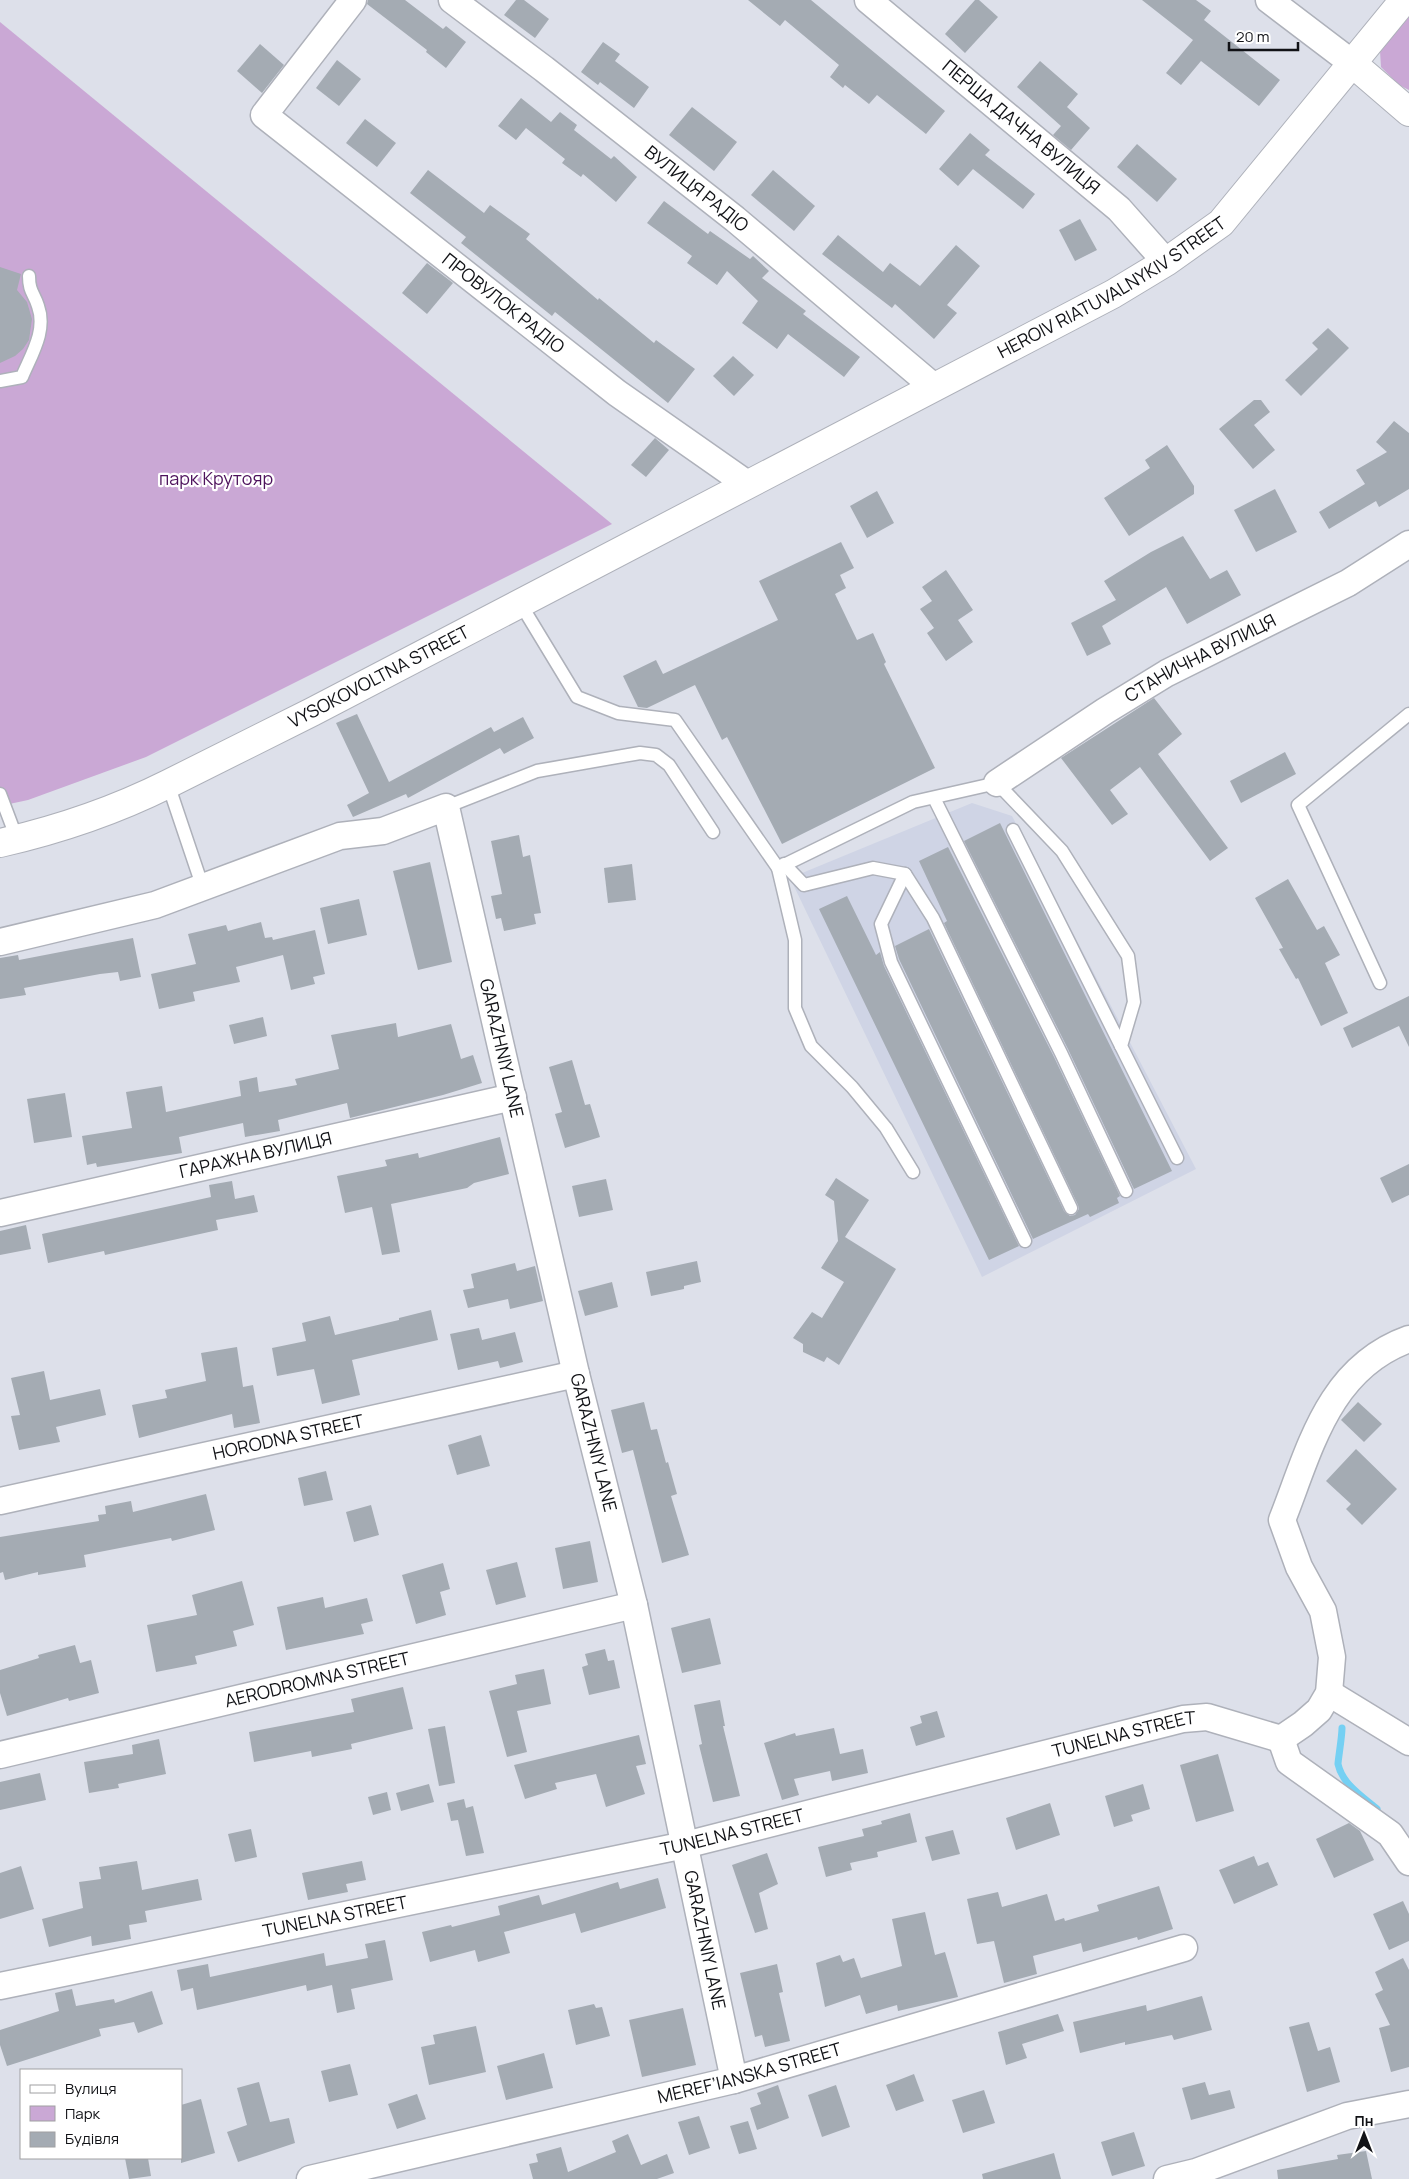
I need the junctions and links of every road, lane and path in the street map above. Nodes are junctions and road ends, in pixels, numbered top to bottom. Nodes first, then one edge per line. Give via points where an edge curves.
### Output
1 (353, 0) edge
2 (452, 0) edge
3 (868, 0) edge
4 (1269, 0) edge
5 (1404, 0) edge
6 (1352, 63) junction
7 (1409, 112) edge
8 (1166, 262) junction
9 (29, 276) dead end
10 (0, 381) edge
11 (934, 387) junction
12 (747, 484) junction
13 (1408, 548) edge
14 (520, 603) junction
15 (1409, 714) edge
16 (997, 783) junction
17 (168, 784) junction
18 (0, 794) edge
19 (934, 798) junction
20 (446, 807) junction
21 (1013, 830) dead end
22 (713, 832) dead end
23 (9, 841) edge
24 (781, 866) junction
25 (905, 874) junction
26 (203, 888) junction
27 (0, 942) edge
28 (1380, 983) dead end
29 (1121, 1046) junction
30 (513, 1097) junction
31 (1177, 1158) dead end
32 (913, 1172) dead end
33 (1126, 1191) dead end
34 (1070, 1208) dead end
35 (0, 1213) edge
36 (1025, 1241) dead end
37 (1409, 1339) edge
38 (576, 1374) junction
39 (0, 1501) edge
40 (634, 1605) junction
41 (1329, 1692) junction
42 (1281, 1739) junction
43 (1409, 1742) edge
44 (0, 1756) edge
45 (685, 1845) junction
46 (1409, 1862) edge
47 (1184, 1948) dead end
48 (0, 1986) edge
49 (734, 2080) junction
50 (1409, 2104) edge
51 (310, 2179) edge
52 (1167, 2179) edge

1 - 12 street, ПРОВУЛОК РАДІО via 264,115 617,393
2 - 11 street, ВУЛИЦЯ РАДІО via 735,219
3 - 8 street, ПЕРША ДАЧНА ВУЛИЦЯ via 1119,209
4 - 6 street
5 - 6 main road, HEROIV RIATUVALNYKIV STREET
6 - 7 main road
6 - 8 main road, HEROIV RIATUVALNYKIV STREET via 1221,223
8 - 11 main road, HEROIV RIATUVALNYKIV STREET via 1113,294
9 - 10 lane via 29,289 39,306 40,335 22,377
11 - 12 main road, HEROIV RIATUVALNYKIV STREET
12 - 14 main road, VYSOKOVOLTNA STREET
13 - 16 street, СТАНИЧНА ВУЛИЦЯ via 1348,583 1168,673
14 - 17 main road, VYSOKOVOLTNA STREET
14 - 24 lane via 577,697 618,713 675,720
15 - 28 lane via 1298,805
16 - 19 lane
16 - 29 lane via 1062,851 1128,956 1134,1002
17 - 23 main road, VYSOKOVOLTNA STREET via 57,828
17 - 26 lane
18 - 23 lane
19 - 24 lane via 913,802
19 - 33 lane
20 - 22 lane via 537,771 640,753 656,755 669,765
20 - 26 street via 383,831 340,836
20 - 30 street, GARAZHNIY LANE
21 - 29 lane
24 - 25 lane via 804,885 874,868
24 - 32 lane via 796,940 796,1008 811,1046 852,1087 886,1128
25 - 34 lane via 933,918
25 - 36 lane via 880,924 891,962
26 - 27 street via 155,905
29 - 31 lane
30 - 35 street, ГАРАЖНА ВУЛИЦЯ
30 - 38 street, GARAZHNIY LANE
37 - 41 street via 1392,1345 1370,1360 1349,1379 1325,1411 1282,1520 1299,1567 1323,1611 1332,1657
38 - 39 street, HORODNA STREET
38 - 40 street, GARAZHNIY LANE
40 - 44 street, AERODROMNA STREET
40 - 45 street, GARAZHNIY LANE
41 - 42 street via 1319,1710
41 - 43 street
42 - 45 street, TUNELNA STREET via 1207,1717 1183,1719
42 - 46 street via 1289,1762 1390,1834
45 - 48 street, TUNELNA STREET
45 - 49 street, GARAZHNIY LANE
47 - 49 street, MEREF’IANSKA STREET
49 - 51 street, MEREF’IANSKA STREET
50 - 52 street via 1347,2116 1196,2172

